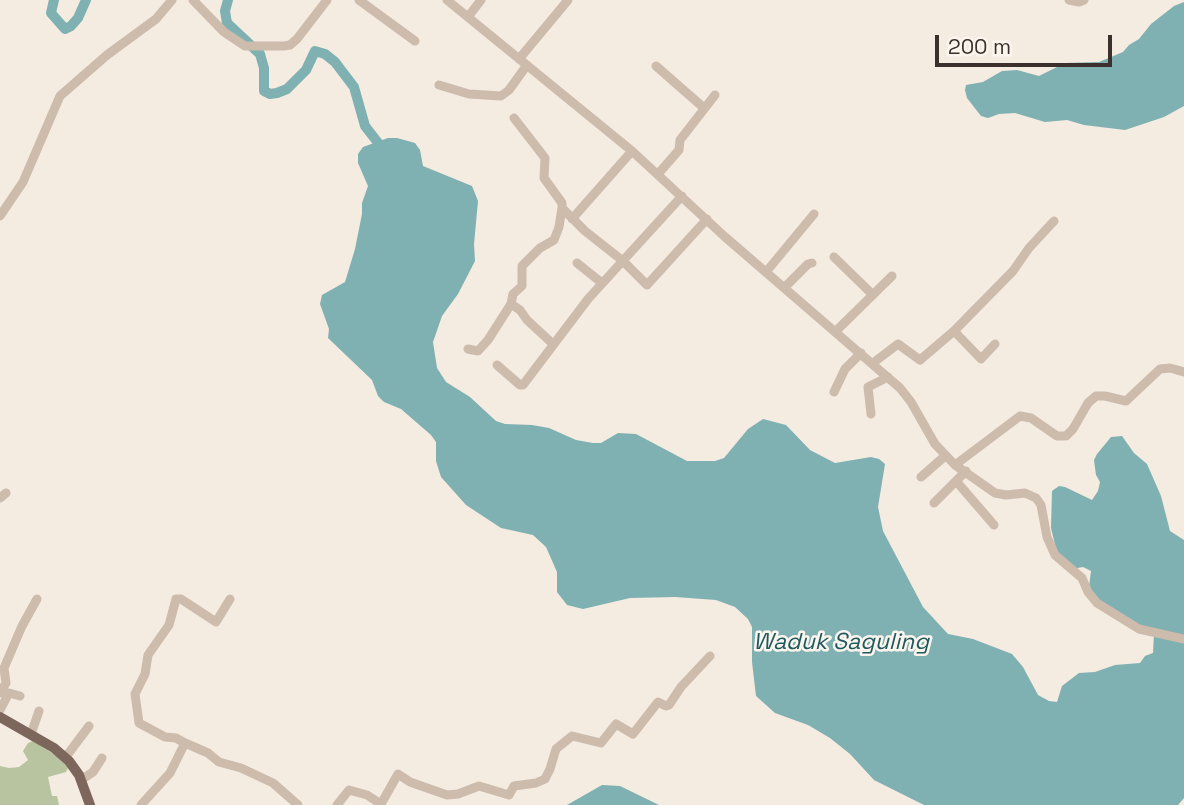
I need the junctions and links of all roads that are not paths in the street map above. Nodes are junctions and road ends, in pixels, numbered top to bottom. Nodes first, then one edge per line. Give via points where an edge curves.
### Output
1 (173, 0) edge
2 (193, 0) edge
3 (327, 0) edge
4 (359, 0) edge
5 (447, 0) edge
6 (481, 0) edge
7 (568, 0) edge
8 (1069, 0) edge
9 (1084, 0) edge
10 (468, 17) junction
11 (415, 41) dead end
12 (519, 59) junction
13 (527, 65) junction
14 (656, 66) dead end
15 (439, 85) dead end
16 (715, 94) dead end
17 (704, 108) junction
18 (514, 118) dead end
19 (632, 151) junction
20 (658, 174) junction
21 (682, 196) junction
22 (562, 208) junction
23 (814, 214) dead end
24 (0, 216) edge
25 (572, 219) junction
26 (707, 219) junction
27 (1054, 221) dead end
28 (834, 257) dead end
29 (623, 261) junction
30 (577, 263) dead end
31 (812, 263) dead end
32 (765, 272) junction
33 (892, 276) dead end
34 (602, 283) junction
35 (784, 288) junction
36 (873, 295) junction
37 (511, 304) junction
38 (954, 331) junction
39 (835, 332) junction
40 (553, 344) junction
41 (995, 344) dead end
42 (468, 349) dead end
43 (861, 353) junction
44 (873, 363) junction
45 (497, 365) dead end
46 (1182, 368) edge
47 (888, 377) junction
48 (834, 392) dead end
49 (871, 414) dead end
50 (945, 456) junction
51 (955, 465) junction
52 (966, 471) junction
53 (922, 477) dead end
54 (956, 481) junction
55 (934, 503) dead end
56 (994, 525) dead end
57 (37, 599) dead end
58 (230, 599) dead end
59 (1184, 639) edge
60 (710, 656) dead end
61 (0, 693) edge
62 (20, 696) dead end
63 (0, 710) edge
64 (39, 711) dead end
65 (0, 717) edge
66 (89, 726) dead end
67 (31, 734) junction
68 (185, 743) junction
69 (65, 758) junction
70 (102, 758) dead end
71 (81, 780) junction
72 (90, 805) edge
73 (141, 805) edge
74 (298, 805) edge
75 (337, 805) edge

1 - 24 street via 60,96 23,181
2 - 3 street via 245,46 262,46 290,45
4 - 11 street
5 - 10 street
6 - 10 street
7 - 12 street
8 - 9 street
10 - 12 street
12 - 13 street
13 - 15 street via 500,96
13 - 19 street
14 - 17 street
16 - 17 street
17 - 20 street
18 - 22 street via 545,158 544,178
19 - 20 street
19 - 25 street
20 - 21 street
21 - 26 street
21 - 29 street
22 - 25 street
22 - 37 street via 554,240 522,266 522,286 513,294
23 - 32 street
25 - 29 street
26 - 29 street via 648,285
26 - 32 street
27 - 38 street
28 - 36 street
29 - 34 street
30 - 34 street
31 - 35 street
32 - 35 street
33 - 36 street
34 - 40 street
35 - 39 street
36 - 39 street
37 - 40 street
37 - 42 street via 480,349
38 - 41 street via 981,359
38 - 44 street via 920,360 898,344
39 - 43 street
40 - 45 street via 522,386
43 - 44 street
43 - 48 street via 845,369
44 - 47 street
46 - 51 street via 1160,369 1126,401 1105,396 1092,399 1066,436 1057,436 1020,416
47 - 49 street via 868,387
47 - 50 street via 907,395
50 - 51 street
50 - 53 street
51 - 52 street
52 - 54 street
52 - 59 street via 995,493 1033,495 1041,505 1050,548 1082,578 1097,603 1128,624
54 - 55 street
54 - 56 street
57 - 61 street via 22,626 18,649 4,668 6,683
58 - 68 street via 216,622 176,599 169,625 148,655 135,694 139,723
60 - 75 street via 669,705 657,702 633,734 616,724 601,743 572,736 556,749 545,779 514,786 509,795 479,786 447,795 399,774 381,804 349,790
62 - 63 street via 9,694
64 - 67 street
65 - 67 main road
66 - 69 street
67 - 69 main road
68 - 73 street via 170,774
68 - 74 street via 273,783
69 - 71 main road
70 - 71 street
71 - 72 main road

